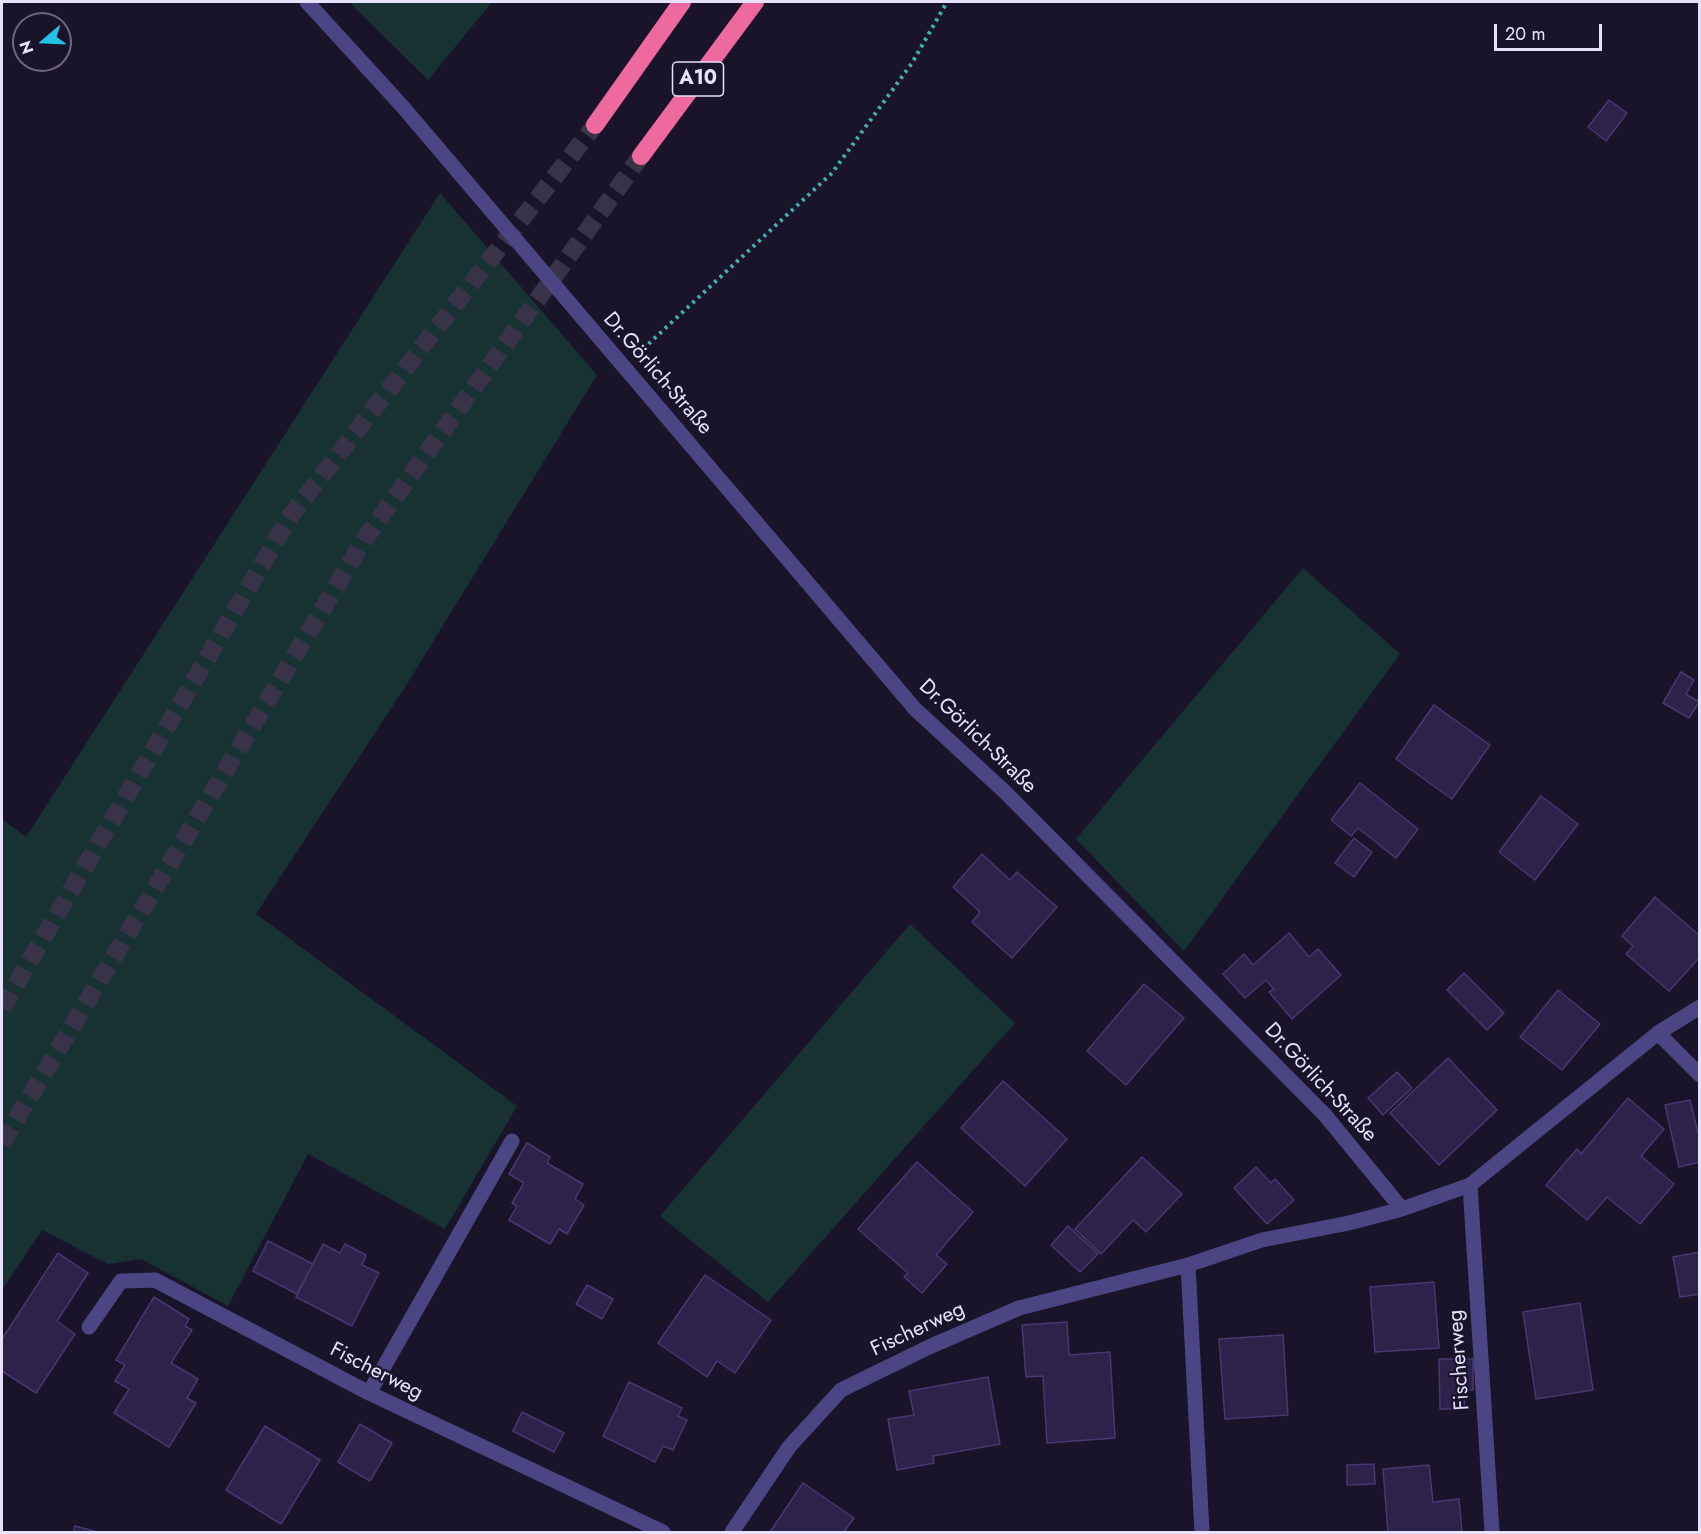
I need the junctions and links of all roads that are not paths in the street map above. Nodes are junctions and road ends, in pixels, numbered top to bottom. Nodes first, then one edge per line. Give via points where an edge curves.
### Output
1 (307, 2) edge
2 (682, 2) edge
3 (755, 2) edge
4 (595, 125) tunnel mouth
5 (641, 156) tunnel mouth
6 (1700, 1008) edge
7 (1658, 1033) junction
8 (1700, 1075) edge
9 (512, 1142) dead end
10 (1470, 1185) junction
11 (1402, 1209) junction
12 (1188, 1264) junction
13 (89, 1327) dead end
14 (369, 1393) junction
15 (663, 1533) edge
16 (732, 1533) edge
17 (1202, 1533) edge
18 (1492, 1533) edge

1 - 11 street, Dr.Görlich-Straße via 403,107 915,709 1005,792 1325,1115
2 - 4 highway, A10
3 - 5 highway, A10
6 - 7 street
7 - 8 street
7 - 10 street
9 - 14 street
10 - 11 street
10 - 18 street, Fischerweg
11 - 12 street, Fischerweg via 1262,1240
12 - 16 street, Fischerweg via 1019,1308 841,1390 789,1447
12 - 17 street
13 - 14 street, Fischerweg via 121,1281 155,1280
14 - 15 street, Fischerweg

